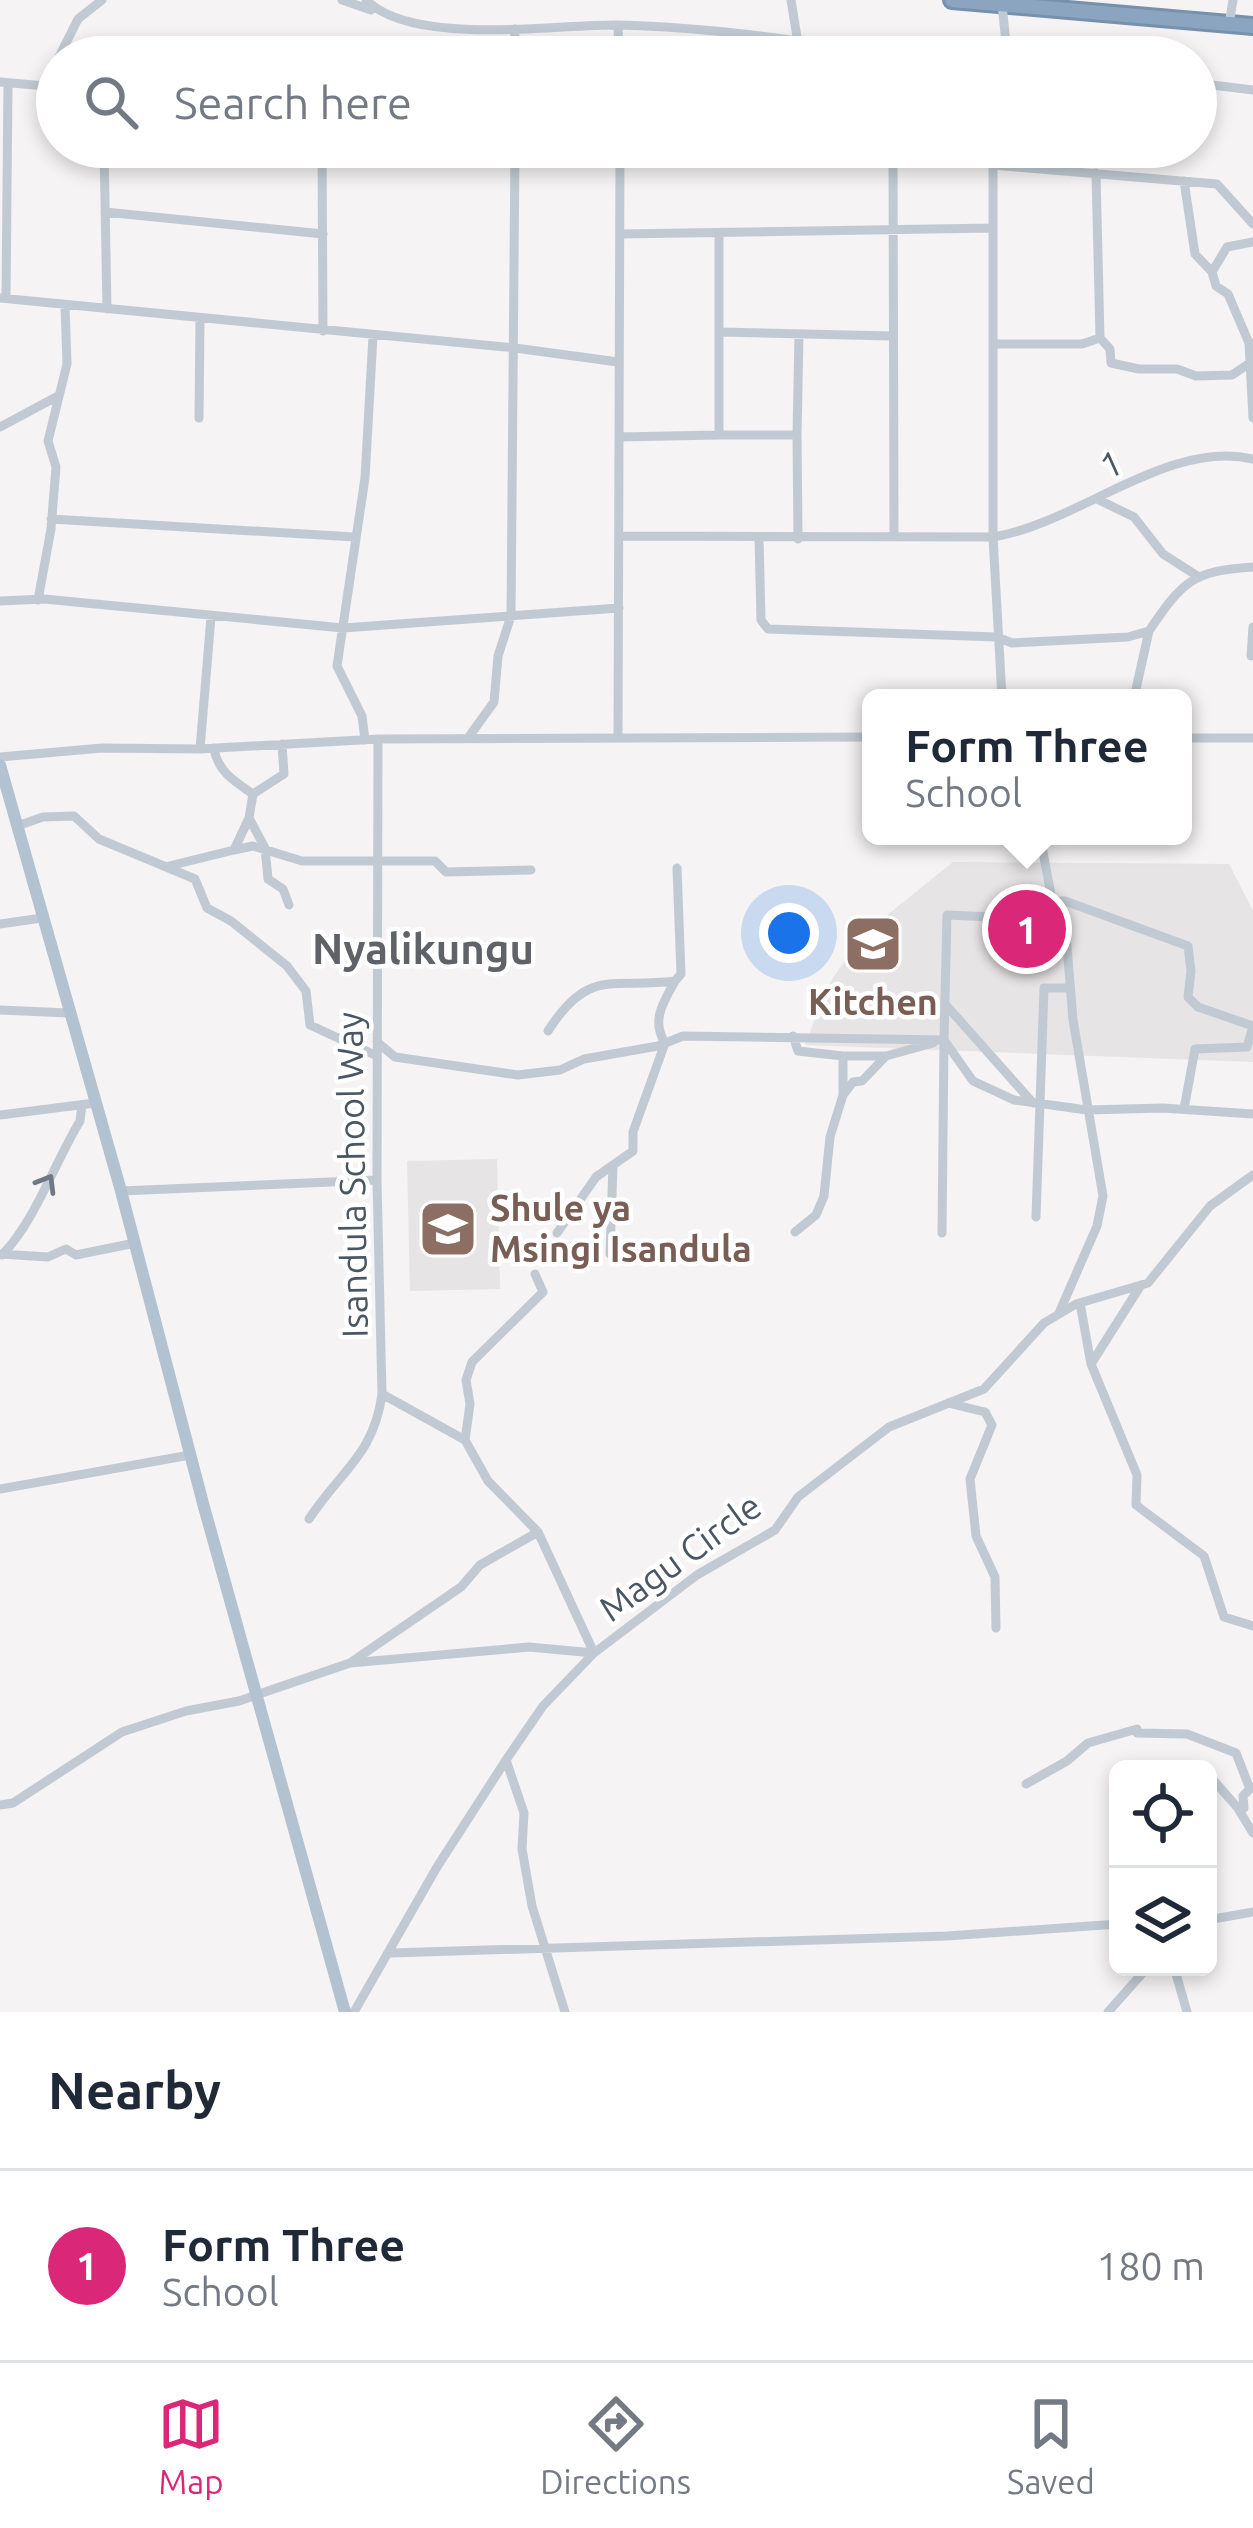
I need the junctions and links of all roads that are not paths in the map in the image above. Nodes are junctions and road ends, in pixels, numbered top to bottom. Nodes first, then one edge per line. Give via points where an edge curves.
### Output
1 (102, 0) edge
2 (342, 0) edge
3 (366, 0) edge
4 (791, 0) edge
5 (952, 0) edge
6 (1233, 0) edge
7 (1002, 5) junction
8 (385, 14) junction
9 (1229, 24) junction
10 (618, 25) junction
11 (1253, 26) edge
12 (515, 29) junction
13 (70, 36) edge
14 (515, 36) edge
15 (618, 36) edge
16 (728, 36) edge
17 (797, 36) edge
18 (1005, 36) edge
19 (4, 83) edge
20 (1217, 85) edge
21 (36, 86) edge
22 (1253, 90) edge
23 (104, 168) edge
24 (322, 168) edge
25 (515, 168) edge
26 (620, 168) edge
27 (892, 168) edge
28 (993, 168) edge
29 (1032, 168) edge
30 (1096, 173) junction
31 (1184, 181) junction
32 (105, 212) junction
33 (1253, 224) edge
34 (993, 228) junction
35 (893, 232) junction
36 (322, 234) junction
37 (620, 234) junction
38 (719, 235) junction
39 (1253, 242) edge
40 (1212, 272) junction
41 (3, 298) edge
42 (65, 304) junction
43 (106, 308) junction
44 (200, 320) junction
45 (323, 332) junction
46 (720, 332) junction
47 (799, 334) junction
48 (373, 336) junction
49 (891, 336) junction
50 (1100, 338) junction
51 (1251, 343) edge
52 (994, 344) junction
53 (515, 348) junction
54 (618, 362) junction
55 (1250, 363) junction
56 (58, 395) junction
57 (199, 418) dead end
58 (1253, 418) edge
59 (0, 427) edge
60 (719, 435) junction
61 (797, 435) junction
62 (620, 437) junction
63 (1253, 459) edge
64 (1097, 499) junction
65 (51, 519) junction
66 (619, 536) junction
67 (894, 536) junction
68 (993, 536) junction
69 (355, 537) junction
70 (759, 538) junction
71 (798, 539) junction
72 (1253, 567) edge
73 (1198, 578) junction
74 (38, 600) junction
75 (0, 601) edge
76 (619, 608) junction
77 (511, 616) junction
78 (212, 617) junction
79 (1253, 627) edge
80 (343, 628) junction
81 (1150, 631) junction
82 (998, 637) junction
83 (1251, 656) edge
84 (1001, 689) edge
85 (1136, 689) edge
86 (618, 736) junction
87 (862, 737) edge
88 (1192, 737) edge
89 (468, 738) junction
90 (1253, 738) edge
91 (378, 739) junction
92 (365, 740) junction
93 (283, 744) junction
94 (214, 748) junction
95 (200, 749) junction
96 (0, 761) edge
97 (253, 794) junction
98 (249, 818) junction
99 (17, 826) junction
100 (1042, 845) edge
101 (265, 848) junction
102 (234, 850) junction
103 (378, 858) junction
104 (170, 866) junction
105 (677, 868) dead end
106 (531, 870) dead end
107 (1052, 900) junction
108 (290, 905) dead end
109 (42, 918) junction
110 (0, 924) edge
111 (675, 981) junction
112 (1070, 988) junction
113 (945, 1004) junction
114 (0, 1010) edge
115 (68, 1013) junction
116 (1253, 1027) edge
117 (548, 1030) dead end
118 (793, 1036) junction
119 (944, 1040) junction
120 (377, 1042) junction
121 (665, 1043) junction
122 (377, 1056) junction
123 (843, 1056) junction
124 (886, 1056) junction
125 (843, 1094) junction
126 (1037, 1103) junction
127 (89, 1104) junction
128 (1184, 1109) junction
129 (1087, 1110) junction
130 (1253, 1114) edge
131 (0, 1115) edge
132 (613, 1165) junction
133 (1253, 1175) edge
134 (377, 1180) junction
135 (121, 1190) junction
136 (1036, 1217) dead end
137 (795, 1232) dead end
138 (556, 1233) dead end
139 (942, 1233) dead end
140 (135, 1243) junction
141 (610, 1253) dead end
142 (1, 1254) edge
143 (536, 1274) dead end
144 (1141, 1285) junction
145 (1081, 1303) junction
146 (1059, 1314) junction
147 (1091, 1364) junction
148 (382, 1394) junction
149 (948, 1403) junction
150 (465, 1439) junction
151 (190, 1455) junction
152 (0, 1489) edge
153 (309, 1520) dead end
154 (538, 1532) junction
155 (1253, 1626) edge
156 (996, 1628) dead end
157 (594, 1653) junction
158 (350, 1663) junction
159 (255, 1694) junction
160 (506, 1760) junction
161 (1026, 1784) dead end
162 (1217, 1784) edge
163 (0, 1805) edge
164 (1237, 1807) junction
165 (1253, 1833) edge
166 (1253, 1912) edge
167 (1217, 1918) edge
168 (1109, 1925) edge
169 (546, 1947) junction
170 (391, 1953) junction
171 (1140, 1976) edge
172 (1176, 1976) edge
173 (345, 2012) edge
174 (355, 2012) edge
175 (565, 2012) edge
176 (1108, 2012) edge
177 (1186, 2012) edge

1 - 13 street
2 - 8 street
3 - 8 street
4 - 17 street
5 - 7 highway
6 - 9 street
7 - 9 highway
7 - 18 street
8 - 12 street
9 - 11 highway
10 - 12 street
10 - 15 street
10 - 16 street
12 - 14 street
19 - 21 street
19 - 41 street
20 - 22 street
23 - 32 street
24 - 36 street
25 - 53 street
26 - 37 street
27 - 35 street
28 - 34 street
29 - 30 street
30 - 31 street
30 - 50 street
31 - 33 street via 1217,184
31 - 40 street via 1195,254
32 - 36 street
32 - 43 street
34 - 35 street
34 - 52 street
35 - 38 street
35 - 49 street
36 - 45 street
37 - 38 street
37 - 54 street
38 - 46 street
39 - 40 street via 1227,247
40 - 51 street
41 - 42 street
42 - 43 street
42 - 56 street via 67,364
43 - 44 street
44 - 45 street
44 - 57 street
45 - 48 street
46 - 47 street
46 - 60 street
47 - 49 street
47 - 61 street
48 - 53 street
48 - 69 street
49 - 67 street
50 - 52 street
50 - 55 street via 1111,363 1139,369 1232,375
51 - 55 street
52 - 68 street
53 - 54 street
53 - 77 street
54 - 62 street
55 - 58 street
56 - 59 street
56 - 65 street via 48,441 56,466
60 - 61 street
60 - 62 street
61 - 71 street
62 - 66 street
63 - 64 street, 1 via 1197,457
64 - 68 street, 1 via 1038,527
64 - 73 street via 1134,517 1162,554
65 - 69 street
65 - 74 street
66 - 70 street, 1
66 - 76 street
67 - 68 street, 1
67 - 71 street, 1
68 - 82 street
69 - 80 street
70 - 71 street, 1
70 - 82 street via 761,620 768,629
72 - 73 street via 1211,569
73 - 81 street via 1175,593
74 - 75 street
74 - 78 street
76 - 77 street
76 - 86 street
77 - 80 street
77 - 89 street via 494,702
78 - 80 street
78 - 95 street
79 - 83 street
80 - 92 street via 337,666
81 - 82 street via 1012,644
81 - 85 street
82 - 84 street
86 - 87 street
86 - 89 street
88 - 90 street
89 - 91 street
91 - 92 street
91 - 103 street, Isandula School Way
92 - 93 street
93 - 94 street
93 - 97 street via 284,774
94 - 95 street
94 - 97 street via 229,778
95 - 96 street via 102,748
96 - 99 main road
97 - 98 street
98 - 101 street
98 - 102 street
99 - 104 street via 74,816 99,839
99 - 109 main road
100 - 107 street
101 - 102 street
101 - 103 street via 302,861
101 - 108 street via 268,879
102 - 104 street
103 - 106 street via 435,861 446,872
103 - 120 street, Isandula School Way
104 - 122 street via 195,879 207,908 287,966 306,991 310,1025
105 - 111 street via 682,962
107 - 112 street
107 - 113 street via 1039,900 1038,919 947,915
107 - 116 street via 1188,946 1188,997
109 - 110 street
109 - 115 main road
111 - 117 street via 580,992
111 - 121 street via 658,1015
112 - 126 street via 1044,988
112 - 129 street
113 - 119 street
113 - 126 street
114 - 115 street
115 - 127 main road
116 - 128 street via 1247,1047 1196,1049
118 - 119 street
118 - 121 street via 683,1036
118 - 123 street via 798,1051
119 - 124 street
119 - 126 street via 973,1082
119 - 139 street
120 - 121 street via 395,1057 518,1075
120 - 122 street, Isandula School Way
121 - 132 street via 633,1151
122 - 134 street, Isandula School Way
123 - 124 street
123 - 125 street
124 - 125 street
125 - 137 street via 824,1196
126 - 129 street
126 - 136 street
127 - 131 street
127 - 135 main road
142 -> 127 street via 20,1237
128 - 129 street
128 - 130 street
129 - 146 street via 1103,1196
132 - 138 street
132 - 141 street
133 - 144 street via 1210,1206
134 - 135 street
134 - 148 street, Isandula School Way
135 - 140 main road
140 - 142 street via 76,1255
140 - 151 main road
143 - 150 street via 543,1292 472,1362
144 - 145 street, Magu Circle
144 - 147 street
145 - 146 street, Magu Circle
145 - 147 street
146 - 149 street, Magu Circle via 984,1389
147 - 155 street via 1137,1474 1136,1505 1204,1556 1224,1617
148 - 150 street
148 - 153 street, Isandula School Way via 370,1442
149 - 156 street via 985,1412 992,1425 970,1479 976,1536 995,1577
149 - 157 street, Magu Circle via 889,1427 798,1497 775,1530 697,1575
150 - 154 street via 488,1481
151 - 152 street
151 - 159 main road
154 - 157 street
154 - 158 street via 480,1565 461,1587
157 - 158 street via 529,1647
157 - 160 street, Magu Circle
158 - 159 street
159 - 163 street via 122,1732
159 - 173 main road
160 - 169 street via 524,1814 522,1849
160 - 170 street, Magu Circle
161 - 164 street via 1088,1743 1137,1731 1187,1734 1236,1753 1250,1789 1244,1808
162 - 164 street
164 - 165 street
166 - 167 street
168 - 169 street
169 - 170 street
169 - 175 street
170 - 174 street, Magu Circle
171 - 176 street
172 - 177 street

